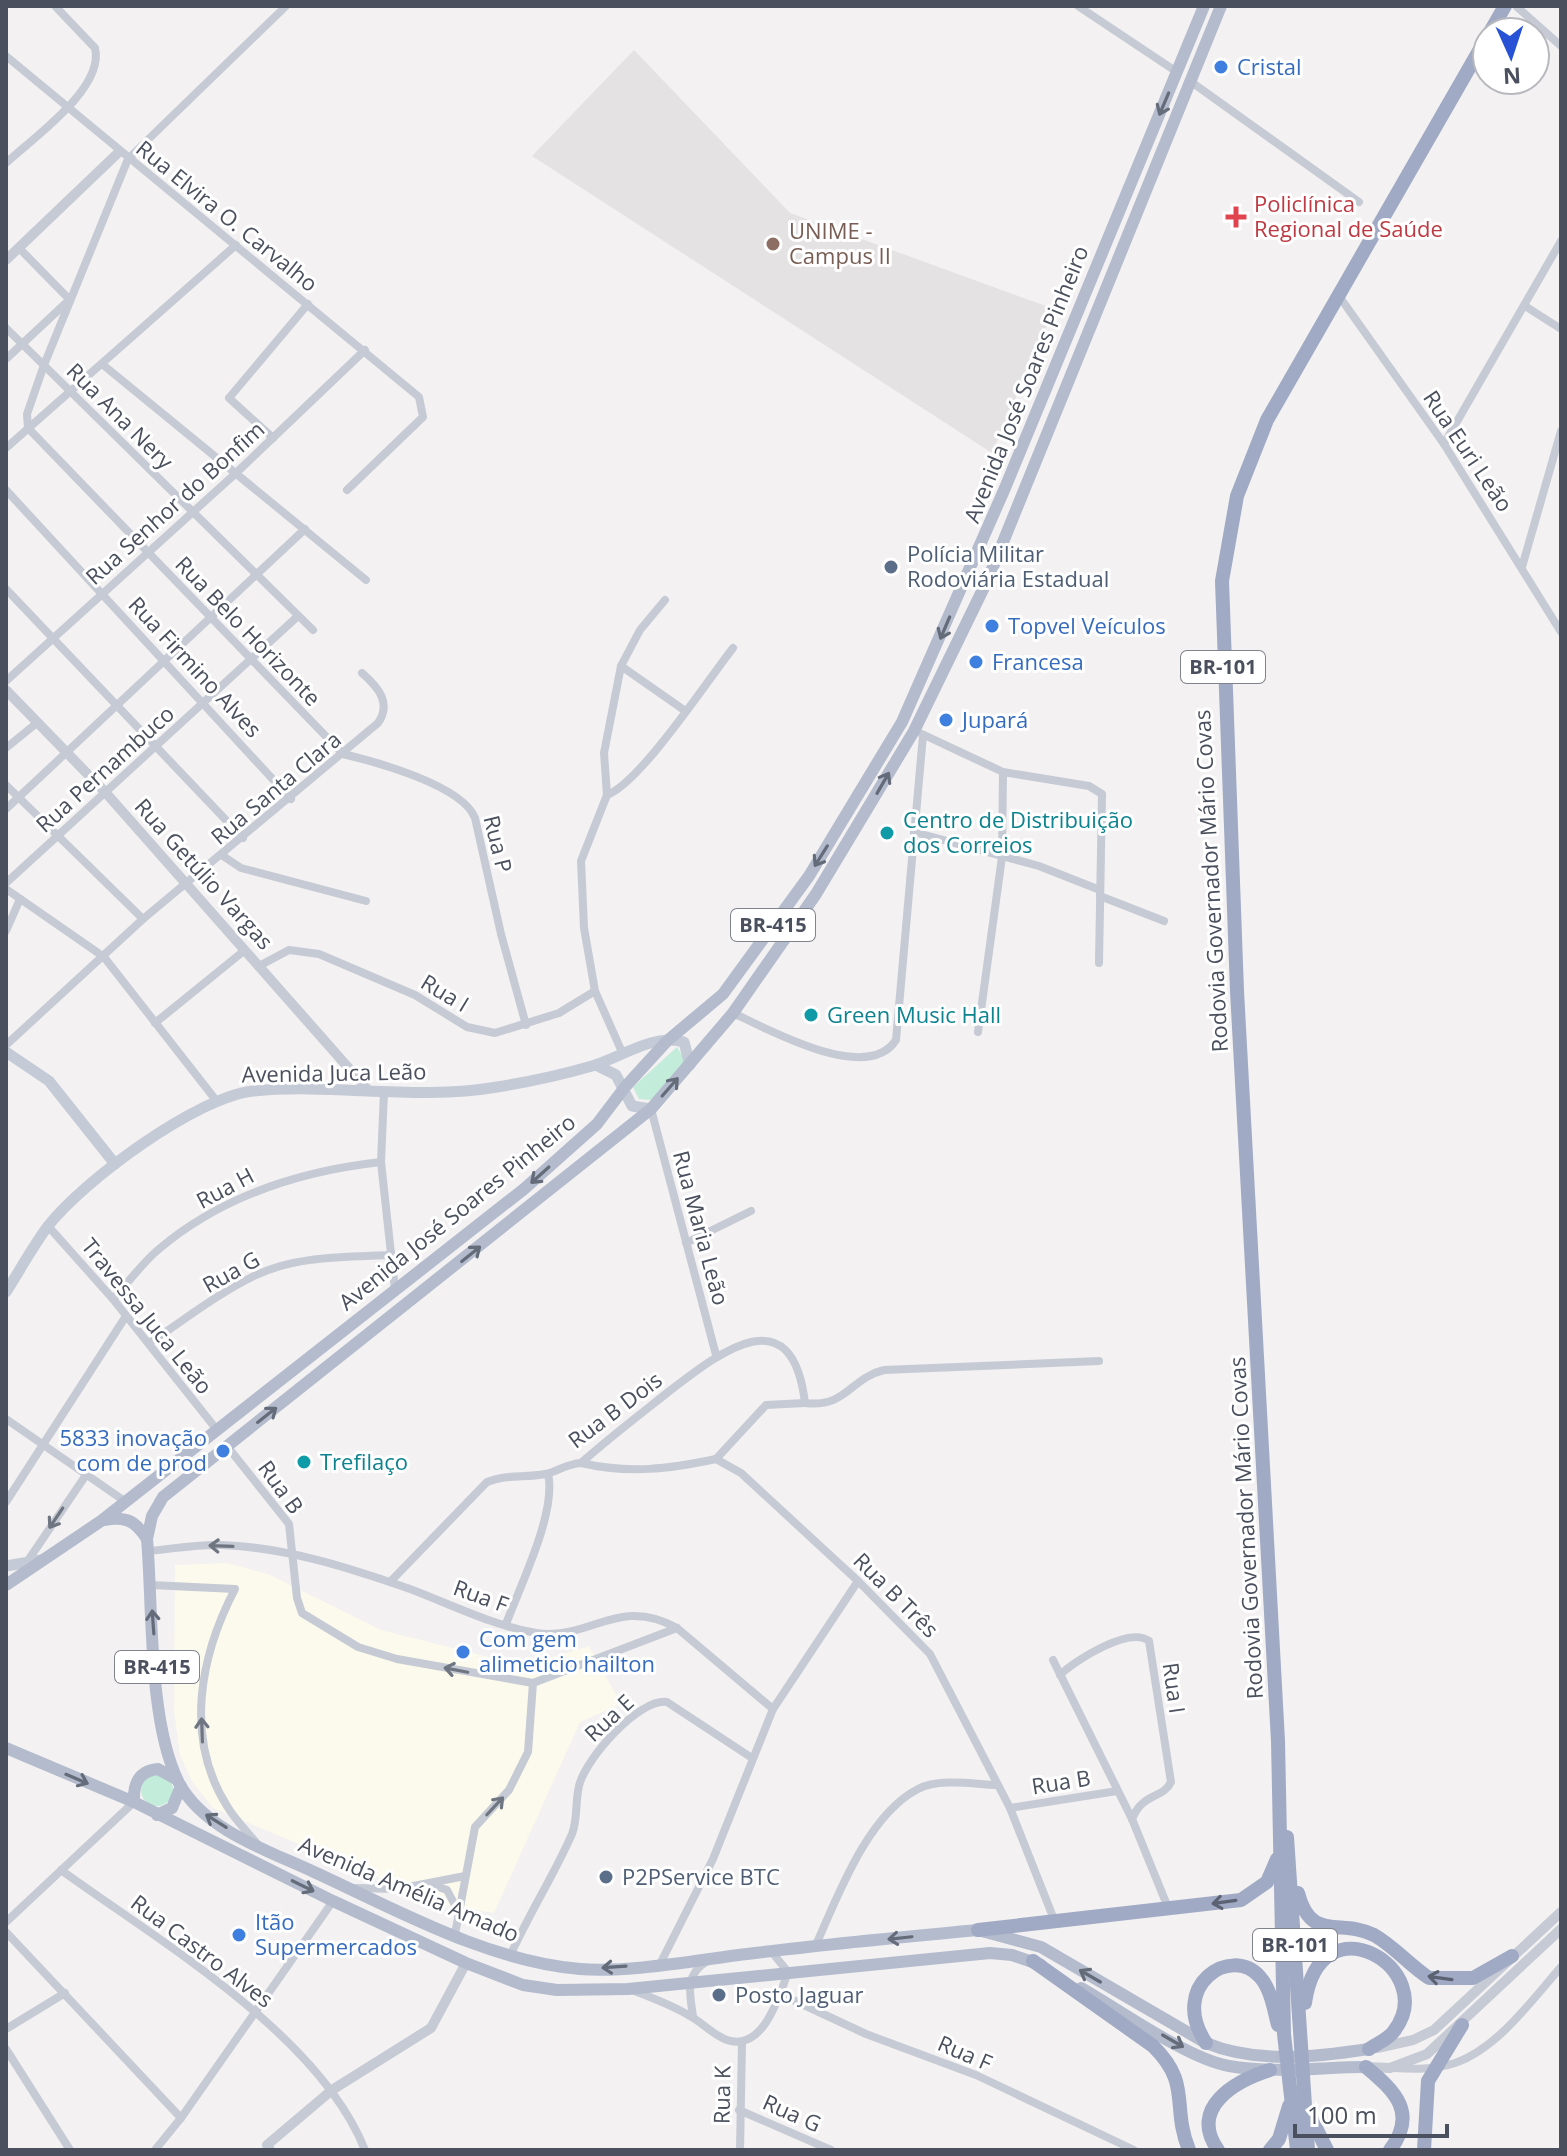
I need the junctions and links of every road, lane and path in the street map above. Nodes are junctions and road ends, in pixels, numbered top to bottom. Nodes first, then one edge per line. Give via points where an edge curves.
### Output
1 (55, 6) edge
2 (286, 6) edge
3 (1204, 6) edge
4 (1221, 6) edge
5 (1516, 6) edge
6 (1083, 8) edge
7 (1561, 46) edge
8 (6, 56) edge
9 (1471, 63) edge
10 (1177, 72) junction
11 (1190, 81) junction
12 (67, 108) junction
13 (124, 156) junction
14 (6, 163) edge
15 (1359, 202) dead end
16 (1561, 241) edge
17 (236, 245) junction
18 (19, 248) junction
19 (6, 260) edge
20 (1337, 294) junction
21 (69, 299) junction
22 (308, 304) junction
23 (1525, 306) junction
24 (6, 328) edge
25 (1561, 329) edge
26 (23, 344) junction
27 (365, 350) junction
28 (6, 359) edge
29 (102, 364) junction
30 (44, 365) junction
31 (70, 392) junction
32 (28, 428) junction
33 (1561, 431) edge
34 (273, 438) junction
35 (1444, 444) junction
36 (6, 448) edge
37 (235, 474) junction
38 (6, 490) edge
39 (347, 490) dead end
40 (192, 513) junction
41 (305, 529) junction
42 (147, 553) junction
43 (1522, 567) junction
44 (257, 576) junction
45 (366, 580) dead end
46 (6, 589) edge
47 (102, 594) junction
48 (665, 600) dead end
49 (298, 616) junction
50 (212, 618) junction
51 (313, 630) dead end
52 (1561, 632) edge
53 (53, 638) junction
54 (733, 648) dead end
55 (253, 661) junction
56 (165, 662) junction
57 (621, 666) junction
58 (362, 673) dead end
59 (6, 681) edge
60 (6, 690) edge
61 (204, 704) junction
62 (118, 706) junction
63 (684, 710) junction
64 (38, 722) junction
65 (918, 733) junction
66 (157, 747) junction
67 (6, 748) edge
68 (67, 754) junction
69 (343, 754) junction
70 (1003, 772) junction
71 (6, 785) edge
72 (106, 793) junction
73 (607, 795) junction
74 (19, 798) junction
75 (291, 799) junction
76 (6, 809) edge
77 (914, 832) junction
78 (58, 836) junction
79 (243, 838) junction
80 (223, 856) junction
81 (1002, 857) junction
82 (187, 884) junction
83 (6, 886) edge
84 (1100, 893) junction
85 (20, 899) junction
86 (366, 901) dead end
87 (143, 919) junction
88 (1164, 921) dead end
89 (6, 931) edge
90 (245, 950) junction
91 (104, 957) junction
92 (1099, 963) dead end
93 (259, 966) junction
94 (595, 991) junction
95 (733, 1013) junction
96 (155, 1023) junction
97 (526, 1025) junction
98 (978, 1032) dead end
99 (667, 1041) junction
100 (6, 1045) edge
101 (6, 1052) edge
102 (622, 1052) junction
103 (596, 1065) junction
104 (690, 1065) junction
105 (625, 1087) junction
106 (368, 1090) junction
107 (384, 1092) junction
108 (215, 1099) junction
109 (651, 1109) junction
110 (381, 1162) junction
111 (115, 1164) junction
112 (751, 1211) dead end
113 (48, 1226) junction
114 (686, 1243) junction
115 (389, 1255) junction
116 (395, 1290) junction
117 (6, 1292) edge
118 (113, 1299) junction
119 (126, 1316) junction
120 (149, 1343) junction
121 (716, 1355) junction
122 (1099, 1361) dead end
123 (805, 1403) junction
124 (6, 1419) edge
125 (217, 1430) junction
126 (44, 1446) junction
127 (227, 1446) junction
128 (716, 1459) junction
129 (581, 1463) junction
130 (548, 1474) junction
131 (86, 1475) junction
132 (6, 1502) edge
133 (126, 1502) junction
134 (101, 1521) junction
135 (148, 1545) junction
136 (294, 1554) junction
137 (42, 1560) junction
138 (27, 1562) junction
139 (6, 1566) edge
140 (858, 1581) junction
141 (390, 1582) junction
142 (6, 1585) edge
143 (151, 1585) junction
144 (506, 1624) junction
145 (677, 1628) junction
146 (1053, 1660) dead end
147 (1060, 1675) junction
148 (533, 1683) junction
149 (773, 1709) junction
150 (6, 1748) edge
151 (752, 1758) junction
152 (180, 1784) junction
153 (997, 1785) junction
154 (1117, 1791) junction
155 (134, 1802) junction
156 (1010, 1808) junction
157 (157, 1815) junction
158 (1132, 1819) junction
159 (260, 1847) junction
160 (1283, 1855) junction
161 (61, 1870) junction
162 (465, 1876) junction
163 (432, 1885) junction
164 (350, 1888) junction
165 (333, 1901) junction
166 (1170, 1910) junction
167 (458, 1912) junction
168 (1561, 1912) edge
169 (6, 1922) edge
170 (1055, 1922) junction
171 (1561, 1929) edge
172 (978, 1930) junction
173 (6, 1932) edge
174 (455, 1934) junction
175 (815, 1947) junction
176 (771, 1951) junction
177 (511, 1954) junction
178 (1512, 1956) junction
179 (711, 1958) junction
180 (1033, 1961) junction
181 (466, 1963) junction
182 (660, 1964) junction
183 (1561, 1967) edge
184 (788, 1972) junction
185 (689, 1983) junction
186 (628, 1989) junction
187 (65, 1993) junction
188 (780, 1994) junction
189 (256, 2011) junction
190 (693, 2017) junction
191 (1462, 2025) junction
192 (6, 2029) edge
193 (1302, 2031) junction
194 (1284, 2034) junction
195 (742, 2042) junction
196 (1206, 2043) junction
197 (6, 2049) edge
198 (1369, 2049) junction
199 (1332, 2061) junction
200 (1270, 2064) junction
201 (1366, 2067) junction
202 (1390, 2068) junction
203 (1433, 2069) junction
204 (332, 2090) junction
205 (1298, 2098) junction
206 (739, 2110) junction
207 (181, 2118) junction
208 (266, 2148) edge
209 (70, 2150) edge
210 (155, 2150) edge
211 (365, 2150) edge
212 (740, 2150) edge
213 (831, 2150) edge
214 (1134, 2150) edge
215 (1189, 2150) edge
216 (1218, 2150) edge
217 (1270, 2150) edge
218 (1297, 2150) edge
219 (1308, 2150) edge
220 (1327, 2150) edge
221 (1390, 2150) edge
222 (1424, 2150) edge

1 - 12 street via 88,38 98,57 95,74
2 - 13 street
3 - 10 main road, Avenida José Soares Pinheiro / BR-415
4 - 11 main road, Avenida José Soares Pinheiro / BR-415
5 - 7 street
6 - 10 street
8 - 12 street, Rua Elvira O. Carvalho
9 - 20 highway, Rodovia Governador Mário Covas / BR-101
10 -> 99 main road, Avenida José Soares Pinheiro / BR-415 via 902,722 809,876 723,994
11 - 15 street
11 - 65 main road, Avenida José Soares Pinheiro / BR-415 via 988,579
12 - 13 street, Rua Elvira O. Carvalho
12 - 14 street
13 - 17 street, Rua Elvira O. Carvalho
13 - 18 street
13 - 21 street
16 - 23 street
17 - 22 street, Rua Elvira O. Carvalho
17 - 29 street
18 - 19 street
18 - 21 street
20 - 35 street, Rua Euri Leão
20 - 160 highway, Rodovia Governador Mário Covas / BR-101 via 1267,420 1237,496 1222,581 1237,991
21 - 26 street
21 - 30 street
22 - 27 street, Rua Elvira O. Carvalho
22 - 34 street via 229,398
23 - 25 street
23 - 35 street
24 - 26 street, Rua Ana Nery
26 - 28 street
26 - 30 street, Rua Ana Nery
27 - 34 street, Rua Senhor do Bonfim
27 - 39 street, Rua Elvira O. Carvalho via 419,397 423,417
29 - 31 street
29 - 37 street
30 - 31 street, Rua Ana Nery
30 - 32 street via 27,414
31 - 32 street
31 - 40 street, Rua Ana Nery
32 - 36 street
32 - 42 street, Rua Belo Horizonte
33 - 43 street
34 - 37 street, Rua Senhor do Bonfim
35 - 43 street, Rua Euri Leão
37 - 40 street, Rua Senhor do Bonfim
37 - 41 street
38 - 47 street, Rua Firmino Alves
40 - 42 street, Rua Senhor do Bonfim
40 - 44 street, Rua Ana Nery
41 - 44 street
41 - 45 street
42 - 47 street, Rua Senhor do Bonfim
42 - 50 street, Rua Belo Horizonte
43 - 52 street, Rua Euri Leão
44 - 49 street, Rua Ana Nery
44 - 50 street
46 - 53 street
47 - 53 street, Rua Senhor do Bonfim
47 - 56 street, Rua Firmino Alves
48 - 57 street via 640,630
49 - 51 street, Rua Ana Nery
49 - 55 street, Rua Pernambuco
50 - 55 street, Rua Belo Horizonte
50 - 56 street
53 - 59 street, Rua Senhor do Bonfim
53 - 62 street
54 - 63 street
55 - 61 street, Rua Pernambuco
55 - 69 street, Rua Belo Horizonte
56 - 61 street, Rua Firmino Alves
56 - 62 street
57 - 63 street
57 - 73 street via 604,753
58 - 69 street, Rua Santa Clara via 381,692 384,714
60 - 64 street, Rua Getúlio Vargas
61 - 66 street, Rua Pernambuco
61 - 75 street, Rua Firmino Alves
62 - 66 street
62 - 68 street
63 - 73 street via 645,761
64 - 67 street
64 - 68 street, Rua Getúlio Vargas
65 - 70 street
65 - 77 street
95 -> 65 main road, Avenida José Soares Pinheiro / BR-415
66 - 72 street, Rua Pernambuco
66 - 79 street
68 - 72 street, Rua Getúlio Vargas
68 - 74 street
69 - 75 street, Rua Santa Clara
69 - 97 street, Rua P via 390,767 468,805
70 - 81 street
70 - 84 street via 1098,789
71 - 74 street
72 - 78 street, Rua Pernambuco
72 - 82 street, Rua Getúlio Vargas
73 - 94 street via 586,842 579,877
74 - 76 street
74 - 78 street
75 - 79 street, Rua Santa Clara
77 - 81 street
77 - 95 street via 896,1040 889,1050 875,1056 820,1053
78 - 83 street, Rua Pernambuco
78 - 87 street
79 - 80 street, Rua Santa Clara
80 - 82 street, Rua Santa Clara
80 - 86 street via 241,868
81 - 84 street via 1039,866
81 - 98 street
82 - 87 street, Rua Santa Clara
82 - 90 street, Rua Getúlio Vargas
83 - 85 street
84 - 88 street
84 - 92 street
85 - 89 street
85 - 91 street
87 - 91 street, Rua Santa Clara
90 - 93 street, Rua Getúlio Vargas
90 - 96 street
91 - 96 street
91 - 100 street, Rua Santa Clara
93 - 97 street, Rua I via 289,950 319,954 415,995 467,1027 495,1033
93 - 106 street, Rua Getúlio Vargas
94 - 97 street, Rua I
94 - 102 street
95 - 104 main road, Avenida José Soares Pinheiro / BR-415
96 - 108 street
99 - 102 main road, Avenida Juca Leão
99 - 104 main road via 684,1042
99 - 105 main road, Avenida José Soares Pinheiro / BR-415
101 - 111 main road via 49,1081
102 - 103 main road, Avenida Juca Leão
103 - 105 main road
103 - 107 main road, Avenida Juca Leão via 495,1088
109 -> 104 main road, Avenida José Soares Pinheiro / BR-415
105 - 109 main road via 632,1106
105 -> 116 main road, Avenida José Soares Pinheiro / BR-415 via 597,1124 524,1189
106 - 107 main road, Avenida Juca Leão
106 - 108 main road, Avenida Juca Leão via 254,1091
107 - 110 street
108 - 111 main road, Avenida Juca Leão
109 - 114 street, Rua Maria Leão
127 -> 109 main road, Avenida José Soares Pinheiro / BR-415
110 - 115 street
110 - 118 street, Rua H via 295,1175 222,1207 158,1250
111 - 113 main road, Avenida Juca Leão via 86,1185
112 - 114 street
113 - 117 main road, Avenida Juca Leão
113 - 118 street, Travessa Juca Leão
114 - 121 street, Rua Maria Leão
115 - 116 street
115 - 120 street, Rua G via 272,1269
116 - 125 main road, Avenida José Soares Pinheiro / BR-415
118 - 119 street, Travessa Juca Leão
119 - 120 street, Travessa Juca Leão
119 - 126 street
120 - 125 street, Travessa Juca Leão
121 - 123 street, Rua B Dois via 750,1340 775,1344 793,1358 802,1374
121 - 129 street, Rua B Dois
122 - 123 street via 884,1370 838,1401
123 - 128 street via 766,1405
124 - 126 street
125 - 133 main road, Avenida José Soares Pinheiro / BR-415
126 - 131 street
126 - 132 street
127 - 135 main road, Avenida José Soares Pinheiro / BR-415 via 163,1497 152,1516
127 - 136 street, Rua B via 289,1524
128 - 129 street via 648,1471
128 - 140 street, Rua B Três via 741,1473
129 - 130 street, Rua B Dois via 564,1464
130 - 141 street, Rua B Dois via 487,1482
130 - 144 street via 551,1487 542,1523
131 - 133 street
131 -> 138 street
133 - 134 main road, Avenida José Soares Pinheiro / BR-415
134 - 135 main road via 128,1518 139,1526
134 - 137 main road, Avenida José Soares Pinheiro / BR-415
136 -> 135 street, Rua F via 220,1545
135 - 143 main road, Avenida Amélia Amado / BR-415
136 - 141 street, Rua F
148 -> 136 street, Rua B via 387,1657 337,1637 300,1609
137 - 138 main road
137 - 142 main road, Avenida José Soares Pinheiro / BR-415
138 - 139 main road
140 - 149 street
140 - 153 street, Rua B Três via 939,1667
141 - 144 street, Rua F
152 -> 143 main road, Avenida Amélia Amado / BR-415 via 160,1711
159 -> 143 street via 227,1806 203,1748 205,1660 235,1589
144 - 145 street, Rua F via 554,1635 609,1617 641,1616
145 - 148 street
145 - 149 street, Rua F
146 - 147 street
147 - 154 street
147 - 158 street, Rua I via 1098,1648 1138,1637 1149,1641 1171,1782 1166,1790 1144,1799
162 -> 148 street via 475,1827 509,1790 528,1752
149 - 151 street
150 -> 155 main road, Avenida Amélia Amado
151 - 177 street, Rua E via 667,1702 644,1708 588,1764 579,1783 572,1834
151 - 182 street via 713,1859
152 - 155 main road via 158,1769 144,1773 135,1785
152 - 157 main road via 172,1808
159 -> 152 main road, Avenida Amélia Amado via 208,1817
153 - 156 street, Rua B Três
153 - 175 street via 930,1785 903,1800 861,1849
154 - 156 street, Rua B
154 - 158 street
155 - 157 main road, Avenida Amélia Amado
155 - 161 street
156 - 170 street, Rua B Três
157 -> 165 main road, Avenida Amélia Amado
158 - 166 street
159 - 164 main road, Avenida Amélia Amado
160 -> 166 highway via 1254,1894
178 -> 160 highway via 1473,1978 1429,1978 1369,1932 1318,1924 1307,1916
160 - 193 highway, Rodovia Governador Mário Covas / BR-101
160 - 194 highway, Rodovia Governador Mário Covas / BR-101
161 - 169 street
161 - 189 street, Rua Castro Alves
162 - 163 street
162 - 167 street
163 - 164 street
163 - 167 street via 447,1890
164 - 174 main road, Avenida Amélia Amado
165 - 181 main road, Avenida Amélia Amado
165 - 189 street
166 - 170 highway
167 - 174 street
168 - 178 street
170 - 172 highway
171 - 191 street
172 -> 175 main road, Avenida Amélia Amado
196 -> 172 main road via 1041,1947
173 - 187 street
174 - 177 main road, Avenida Amélia Amado
175 - 176 main road, Avenida Amélia Amado
176 - 179 main road, Avenida Amélia Amado
176 - 184 street
182 -> 177 main road, Avenida Amélia Amado via 582,1969
178 - 198 street via 1434,2030
179 - 182 main road, Avenida Amélia Amado
179 - 185 street via 693,1970
180 - 184 main road, Avenida Amélia Amado via 990,1953
180 -> 200 main road, Avenida Amélia Amado via 1206,2058 1226,2066
180 - 215 highway via 1169,2062 1179,2082
181 - 186 main road, Avenida Amélia Amado via 545,1989
181 - 204 street via 431,2028
183 - 203 street via 1507,2027 1458,2062
184 - 185 main road, Avenida Amélia Amado
184 - 188 street
185 - 186 main road, Avenida Amélia Amado
185 - 190 street
186 - 190 street
187 - 192 street
187 - 207 street
188 - 195 street via 757,2033
188 - 214 street, Rua F via 866,2034 976,2075
189 - 204 street, Rua Castro Alves
189 - 207 street
190 - 195 street via 728,2041
191 - 202 street via 1427,2054
191 - 203 highway
193 - 198 highway via 1309,1979 1318,1962 1357,1947 1383,1958 1403,1988 1403,2011 1394,2032
193 - 205 highway, Rodovia Governador Mário Covas / BR-101
194 - 196 highway via 1261,1977 1247,1968 1227,1967 1211,1973 1193,2003 1193,2022
194 - 205 highway, Rodovia Governador Mário Covas / BR-101
195 - 206 street, Rua K
196 - 200 main road
197 - 209 street
198 - 199 main road
199 - 200 main road
199 - 201 main road
200 - 216 highway via 1218,2097 1209,2124
201 - 202 street
201 - 221 highway via 1393,2090 1401,2105 1400,2136
202 - 203 street
203 - 222 highway
204 - 208 street
204 - 211 street, Rua Castro Alves
205 - 217 highway
205 - 218 highway, Rodovia Governador Mário Covas / BR-101
205 - 219 highway, Rodovia Governador Mário Covas / BR-101
205 - 220 highway
206 - 212 street, Rua K
206 - 213 street, Rua G
207 - 210 street

